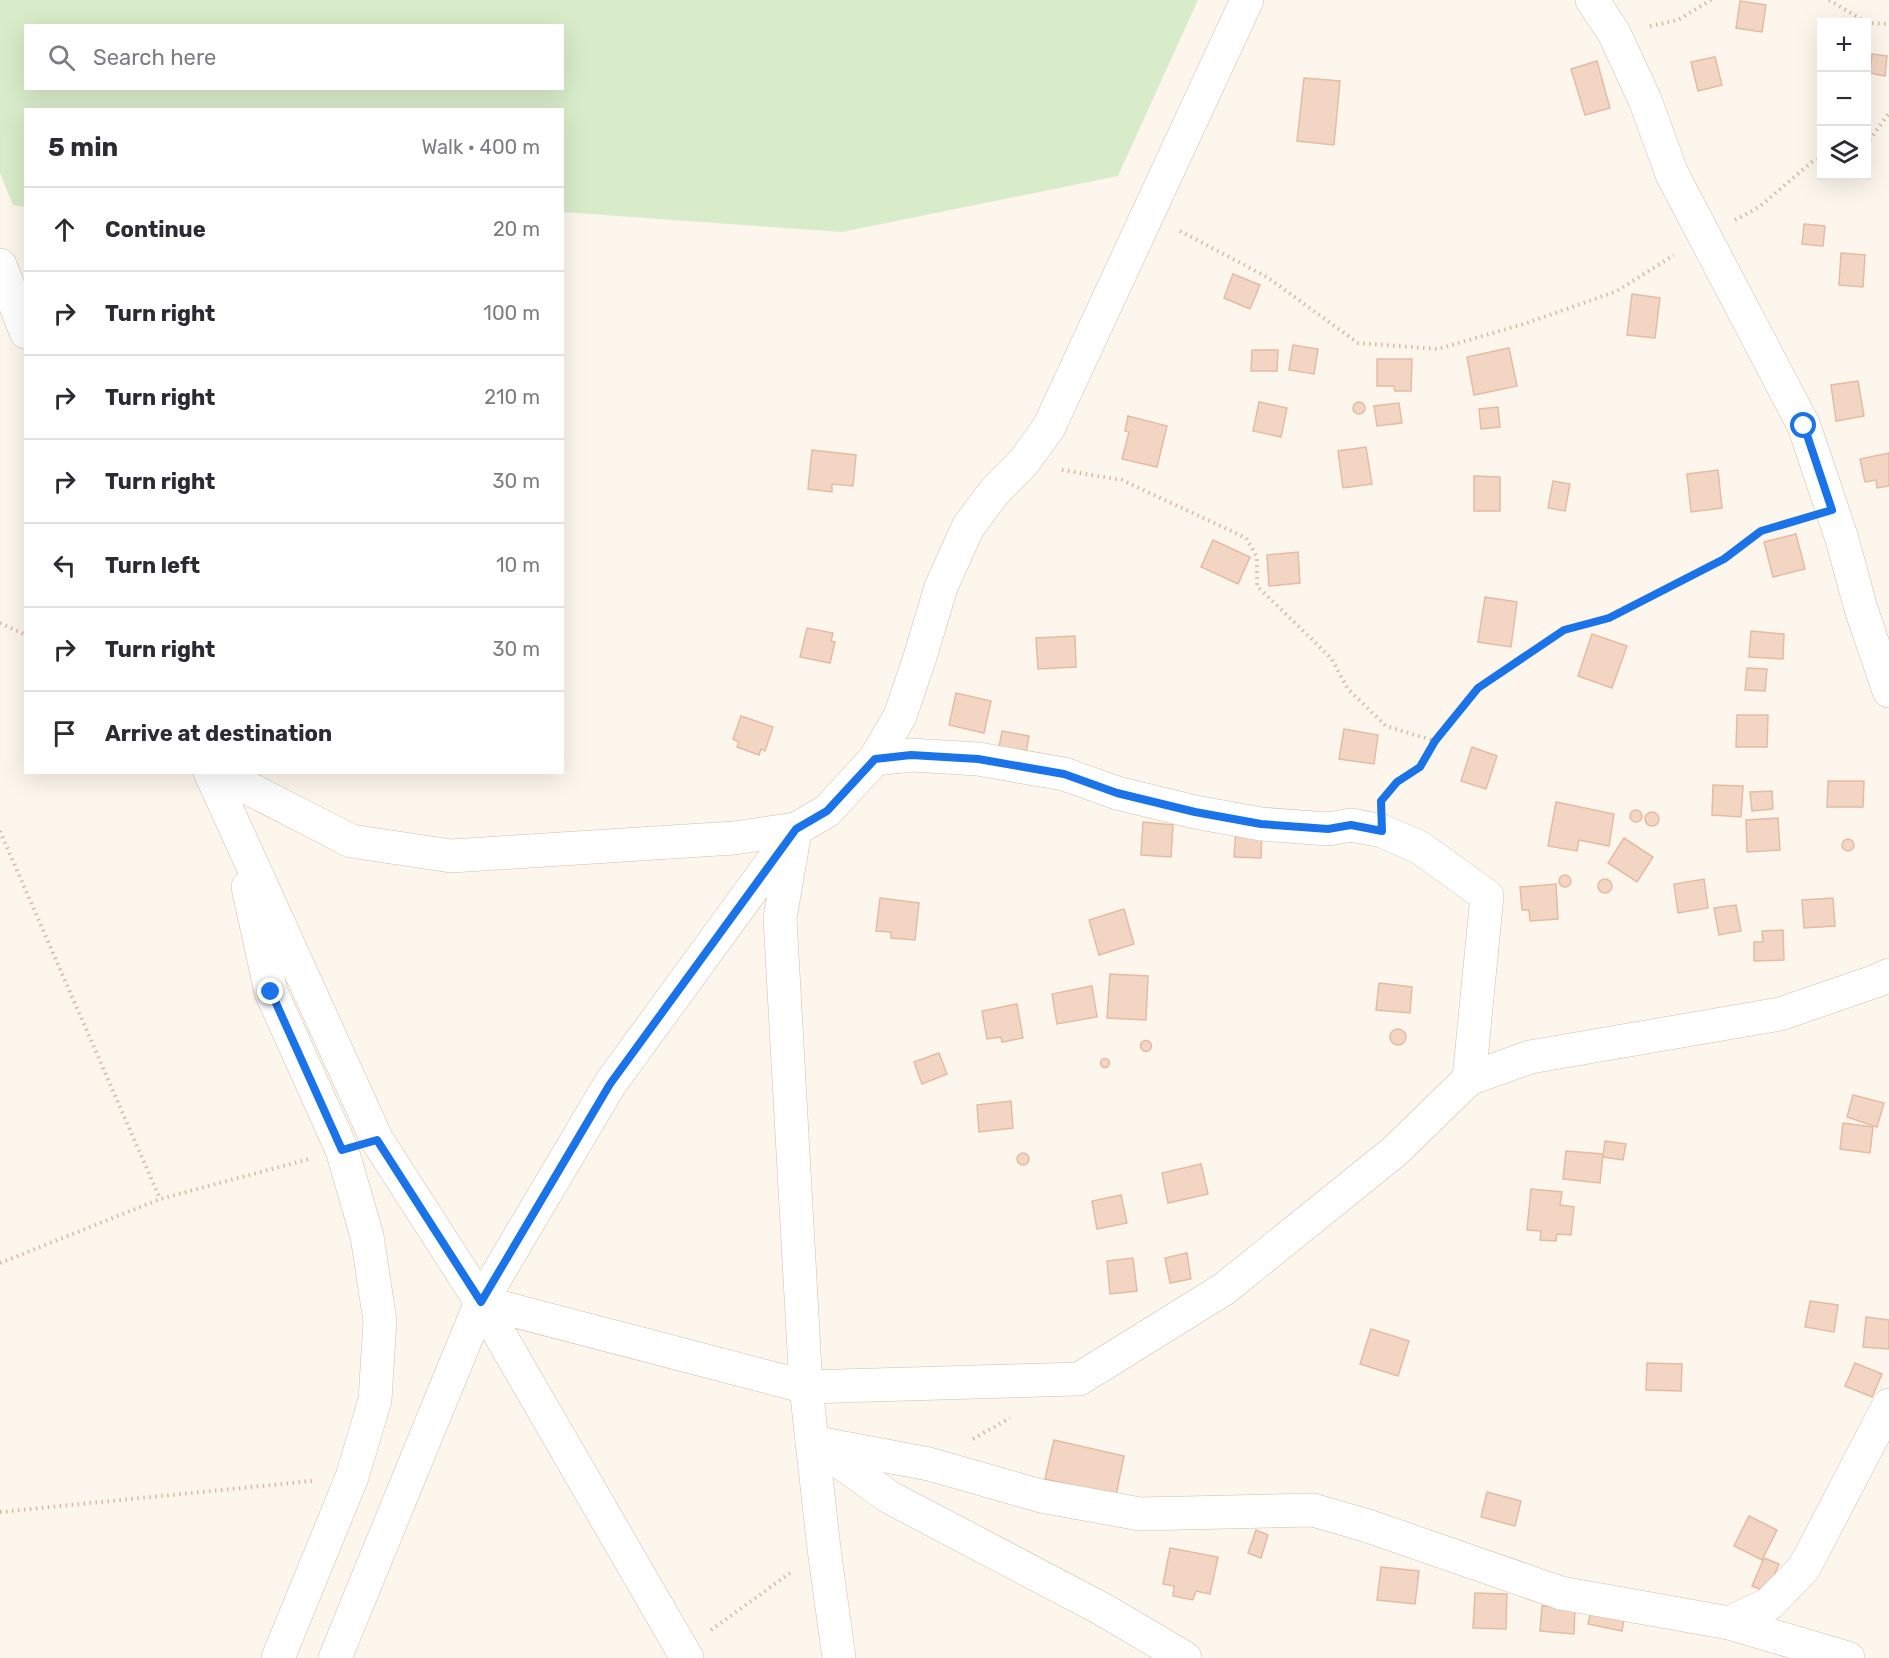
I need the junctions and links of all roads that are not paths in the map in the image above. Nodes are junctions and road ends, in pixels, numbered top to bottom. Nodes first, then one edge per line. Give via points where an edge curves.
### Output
1 (1248, 0) edge
2 (1592, 0) edge
3 (0, 265) edge
4 (24, 327) edge
5 (1889, 691) edge
6 (875, 759) junction
7 (211, 774) edge
8 (221, 774) edge
9 (234, 825) junction
10 (796, 829) junction
11 (1889, 975) edge
12 (1469, 1079) junction
13 (481, 1302) junction
14 (806, 1387) junction
15 (1889, 1405) edge
16 (812, 1442) junction
17 (1729, 1623) junction
18 (278, 1658) edge
19 (334, 1658) edge
20 (687, 1658) edge
21 (839, 1658) edge
22 (1185, 1658) edge
23 (1848, 1658) edge

1 - 6 street via 1049,427 969,527 941,587 900,716
2 - 5 street via 1614,33 1645,100 1672,174 1804,426
3 - 4 street
6 - 10 street via 827,811
6 - 12 street via 911,755 978,759 1064,774 1117,793 1195,812 1261,824 1328,829 1351,825 1382,831 1419,847 1487,896
7 - 9 street
8 - 10 street via 351,842 451,856 734,838
9 - 13 street via 377,1140
9 - 18 street via 271,992 342,1150 367,1236 380,1321 375,1400 352,1477
10 - 13 street via 610,1084
10 - 14 street via 780,918
11 - 12 street via 1780,1014 1530,1057
12 - 14 street via 1395,1151 1224,1289 1079,1379
13 - 14 street
13 - 19 street
13 - 20 street
14 - 16 street
15 - 17 street via 1804,1568 1769,1604
16 - 17 street via 929,1464 1041,1497 1140,1514 1312,1510 1561,1593
16 - 21 street
16 - 22 street via 889,1497 1102,1609
17 - 23 street

